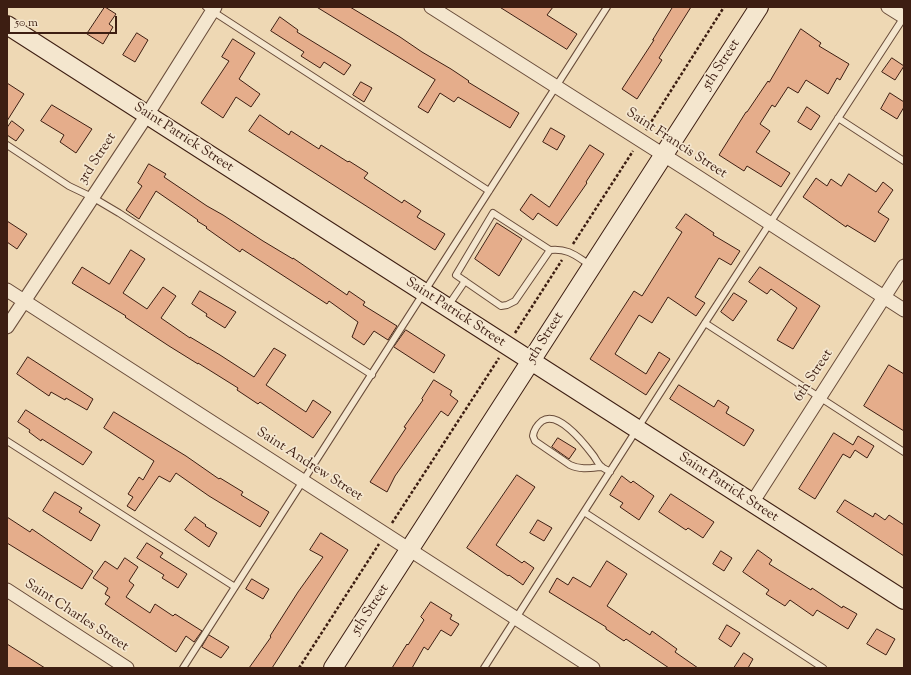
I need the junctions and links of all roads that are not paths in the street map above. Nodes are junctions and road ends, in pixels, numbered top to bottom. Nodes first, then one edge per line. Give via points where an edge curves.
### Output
1 (431, 7) edge
2 (607, 7) edge
3 (759, 7) edge
4 (888, 7) edge
5 (211, 8) edge
6 (904, 17) edge
7 (7, 26) edge
8 (555, 86) junction
9 (147, 115) junction
10 (838, 118) junction
11 (7, 145) edge
12 (664, 155) junction
13 (904, 161) edge
14 (489, 190) junction
15 (92, 197) junction
16 (770, 224) junction
17 (550, 250) junction
18 (592, 266) junction
19 (904, 266) edge
20 (464, 281) junction
21 (7, 290) edge
22 (424, 293) junction
23 (884, 297) junction
24 (24, 301) junction
25 (447, 307) junction
26 (904, 310) edge
27 (705, 323) junction
28 (7, 327) edge
29 (531, 362) junction
30 (372, 375) junction
31 (819, 398) junction
32 (637, 430) junction
33 (7, 441) edge
34 (904, 452) edge
35 (601, 467) junction
36 (610, 472) junction
37 (304, 481) junction
38 (752, 503) junction
39 (584, 512) junction
40 (410, 550) junction
41 (235, 588) junction
42 (7, 590) edge
43 (904, 600) edge
44 (517, 618) junction
45 (127, 668) edge
46 (183, 668) edge
47 (333, 668) edge
48 (484, 668) edge
49 (593, 668) edge
50 (823, 668) edge

1 - 8 street, Saint Francis Street
2 - 8 lane
3 - 12 main road, 5th Street
4 - 6 street
5 - 9 street, 3rd Street
5 - 14 lane
6 - 10 lane
7 - 9 main road, Saint Patrick Street
8 - 12 street, Saint Francis Street
8 - 14 lane
9 - 15 street, 3rd Street
9 - 22 main road, Saint Patrick Street
10 - 13 lane
10 - 16 lane
11 - 15 lane via 69,186
12 - 16 street, Saint Francis Street
12 - 18 main road, 5th Street
14 - 22 lane
15 - 24 street, 3rd Street
15 - 30 lane
16 - 23 street, Saint Francis Street
16 - 27 lane
17 - 18 lane via 568,251
17 - 20 lane via 515,301 506,305 501,306
17 - 20 lane via 494,213 456,274
18 - 29 main road, 5th Street
19 - 23 street, 6th Street
20 - 25 lane
21 - 24 street, Saint Andrew Street
22 - 25 main road, Saint Patrick Street
22 - 30 lane
23 - 26 street, Saint Francis Street
23 - 31 street, 6th Street
24 - 28 street, 3rd Street
24 - 37 street, Saint Andrew Street
25 - 29 main road, Saint Patrick Street
27 - 31 lane
27 - 32 lane
29 - 32 main road, Saint Patrick Street
29 - 40 main road, 5th Street
30 - 37 lane
31 - 34 lane
31 - 38 street, 6th Street
32 - 36 lane
32 - 38 main road, Saint Patrick Street
33 - 41 lane
35 - 35 lane via 582,441 557,419 544,419 538,424 533,436 535,441 570,465 576,468
35 - 36 lane
36 - 39 lane
37 - 40 street, Saint Andrew Street
37 - 41 lane
38 - 43 main road, Saint Patrick Street
39 - 44 lane
39 - 50 lane
40 - 44 street, Saint Andrew Street
40 - 47 main road, 5th Street
41 - 46 lane
42 - 45 street, Saint Charles Street
44 - 48 lane
44 - 49 street, Saint Andrew Street

